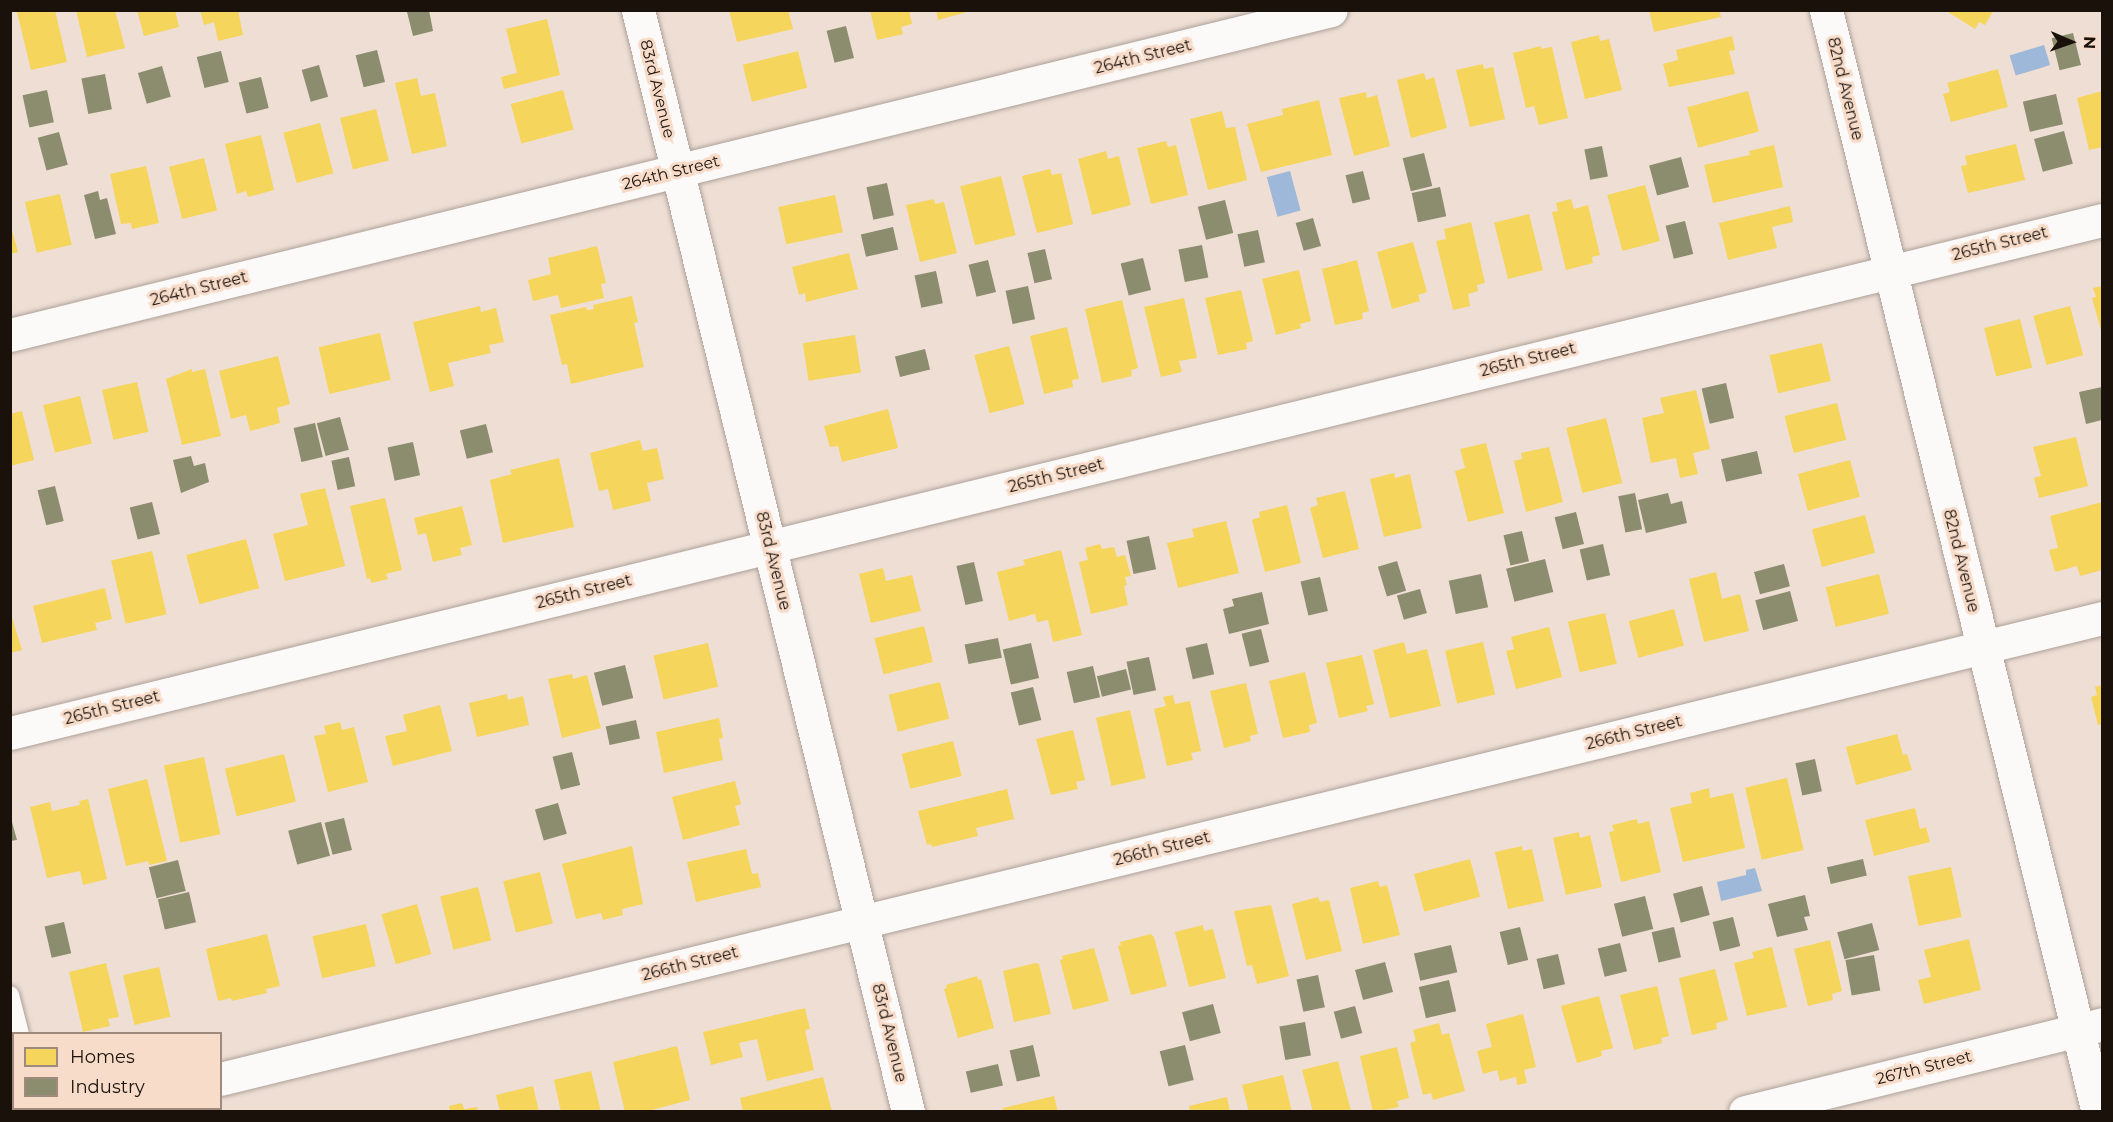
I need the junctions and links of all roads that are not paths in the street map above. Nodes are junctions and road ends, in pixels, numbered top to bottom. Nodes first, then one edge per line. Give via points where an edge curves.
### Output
1 (638, 10) edge
2 (1330, 10) edge
3 (1826, 10) edge
4 (678, 172) junction
5 (2103, 219) edge
6 (1890, 272) junction
7 (10, 335) edge
8 (770, 546) junction
9 (2103, 618) edge
10 (1982, 647) junction
11 (10, 733) edge
12 (862, 922) junction
13 (10, 994) edge
14 (2090, 1027) edge
15 (20, 1032) edge
16 (222, 1079) edge
17 (908, 1112) edge
18 (1745, 1112) edge
19 (2098, 1112) edge

1 - 4 street, 83rd Avenue
2 - 4 street, 264th Street
3 - 6 street, 82nd Avenue
4 - 7 street, 264th Street
4 - 8 street, 83rd Avenue
5 - 6 street, 265th Street
6 - 8 street, 265th Street
6 - 10 street, 82nd Avenue
8 - 11 street, 265th Street
8 - 12 street, 83rd Avenue
9 - 10 street, 266th Street
10 - 12 street, 266th Street
10 - 14 street, 82nd Avenue
12 - 16 street, 266th Street
12 - 17 street, 83rd Avenue
13 - 15 lane
14 - 18 street, 267th Street
14 - 19 street, 82nd Avenue

